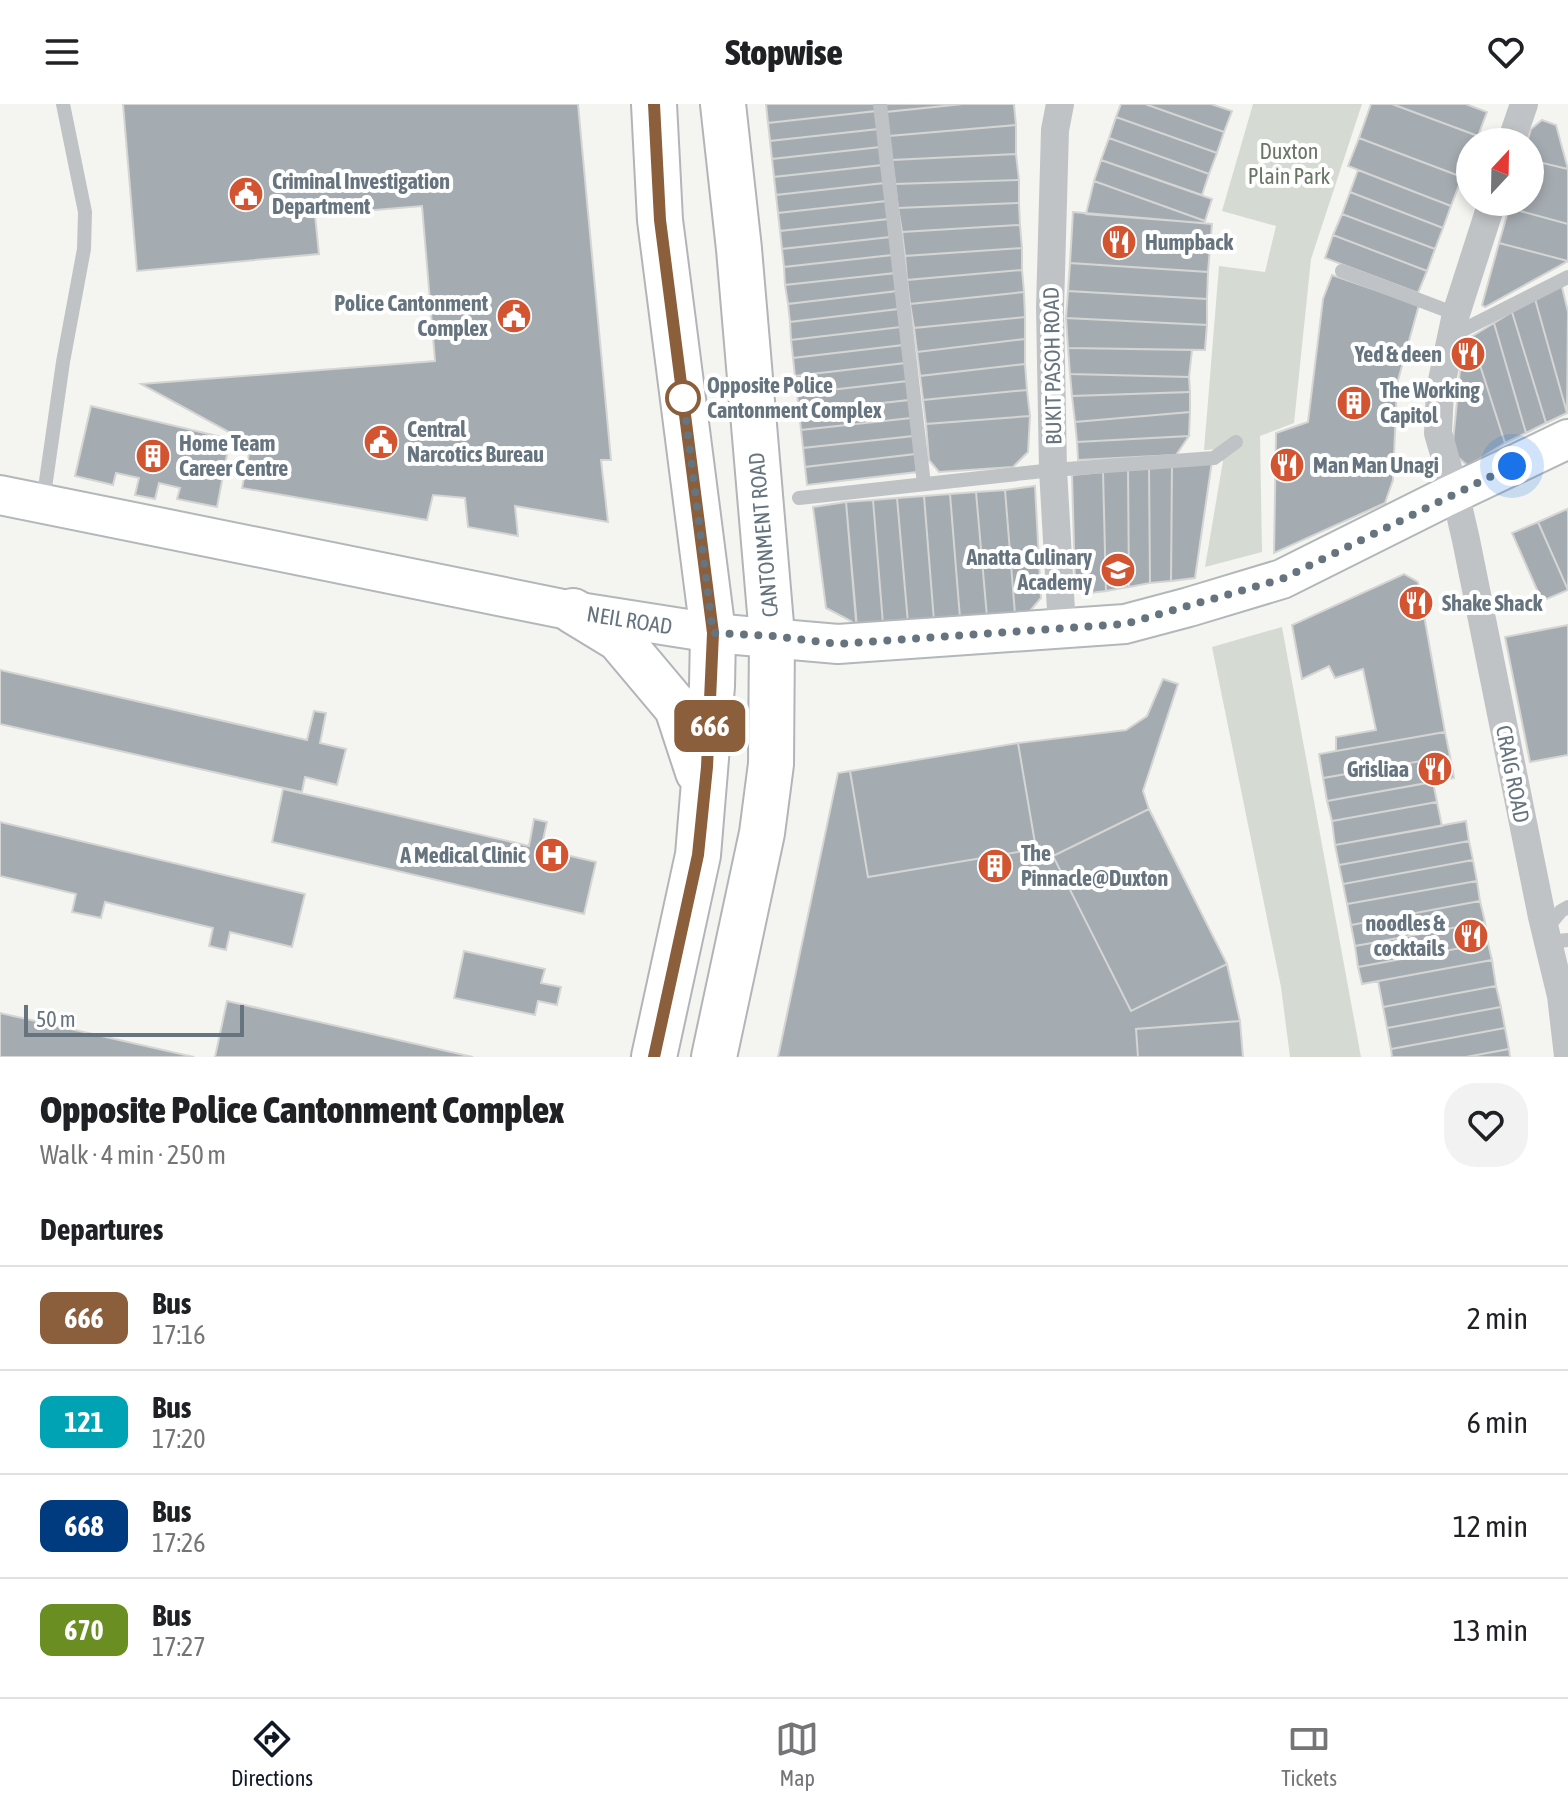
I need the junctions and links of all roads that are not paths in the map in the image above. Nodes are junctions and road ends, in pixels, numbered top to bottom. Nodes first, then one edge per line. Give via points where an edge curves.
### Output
1 (63, 104) edge
2 (654, 104) edge
3 (723, 104) edge
4 (880, 104) edge
5 (1060, 104) edge
6 (1550, 104) edge
7 (1522, 109) edge
8 (1516, 128) edge
9 (1488, 216) edge
10 (1342, 271) dead end
11 (1568, 277) edge
12 (1453, 326) junction
13 (1568, 439) edge
14 (1236, 442) dead end
15 (1053, 470) junction
16 (924, 484) junction
17 (1450, 494) junction
18 (0, 495) edge
19 (799, 498) dead end
20 (43, 502) junction
21 (573, 611) junction
22 (1062, 628) junction
23 (713, 633) junction
24 (772, 636) junction
25 (705, 793) junction
26 (1527, 869) junction
27 (1568, 907) edge
28 (1558, 967) edge
29 (1568, 1056) edge
30 (654, 1057) edge
31 (714, 1057) edge
32 (1558, 1057) edge

1 - 20 lane via 85,212 84,249
2 - 23 main road via 660,220
3 - 24 main road, CANTONMENT ROAD
4 - 16 lane
5 - 15 street, BUKIT PASOH ROAD via 1051,261
6 - 7 street
7 - 8 street
9 - 12 street, CRAIG ROAD
10 - 12 lane
11 - 12 lane
12 - 17 street, CRAIG ROAD via 1438,433
13 - 17 main road, NEIL ROAD
14 - 15 lane via 1214,458
15 - 16 lane
15 - 22 street, BUKIT PASOH ROAD
16 - 19 lane
17 - 22 main road, NEIL ROAD via 1282,579 1125,624
17 - 26 street, CRAIG ROAD
18 - 20 main road, NEIL ROAD
20 - 21 main road, NEIL ROAD
21 - 23 main road, NEIL ROAD
21 - 25 main road via 619,639 677,708
22 - 24 main road, NEIL ROAD via 838,644
23 - 24 main road, NEIL ROAD
23 - 25 main road
24 - 31 main road, CANTONMENT ROAD via 771,764 762,833
25 - 30 main road via 698,855
26 - 28 street, CRAIG ROAD
26 - 28 street, CRAIG ROAD
27 - 28 lane via 1561,911
28 - 29 street, CRAIG ROAD
28 - 32 street, CRAIG ROAD

